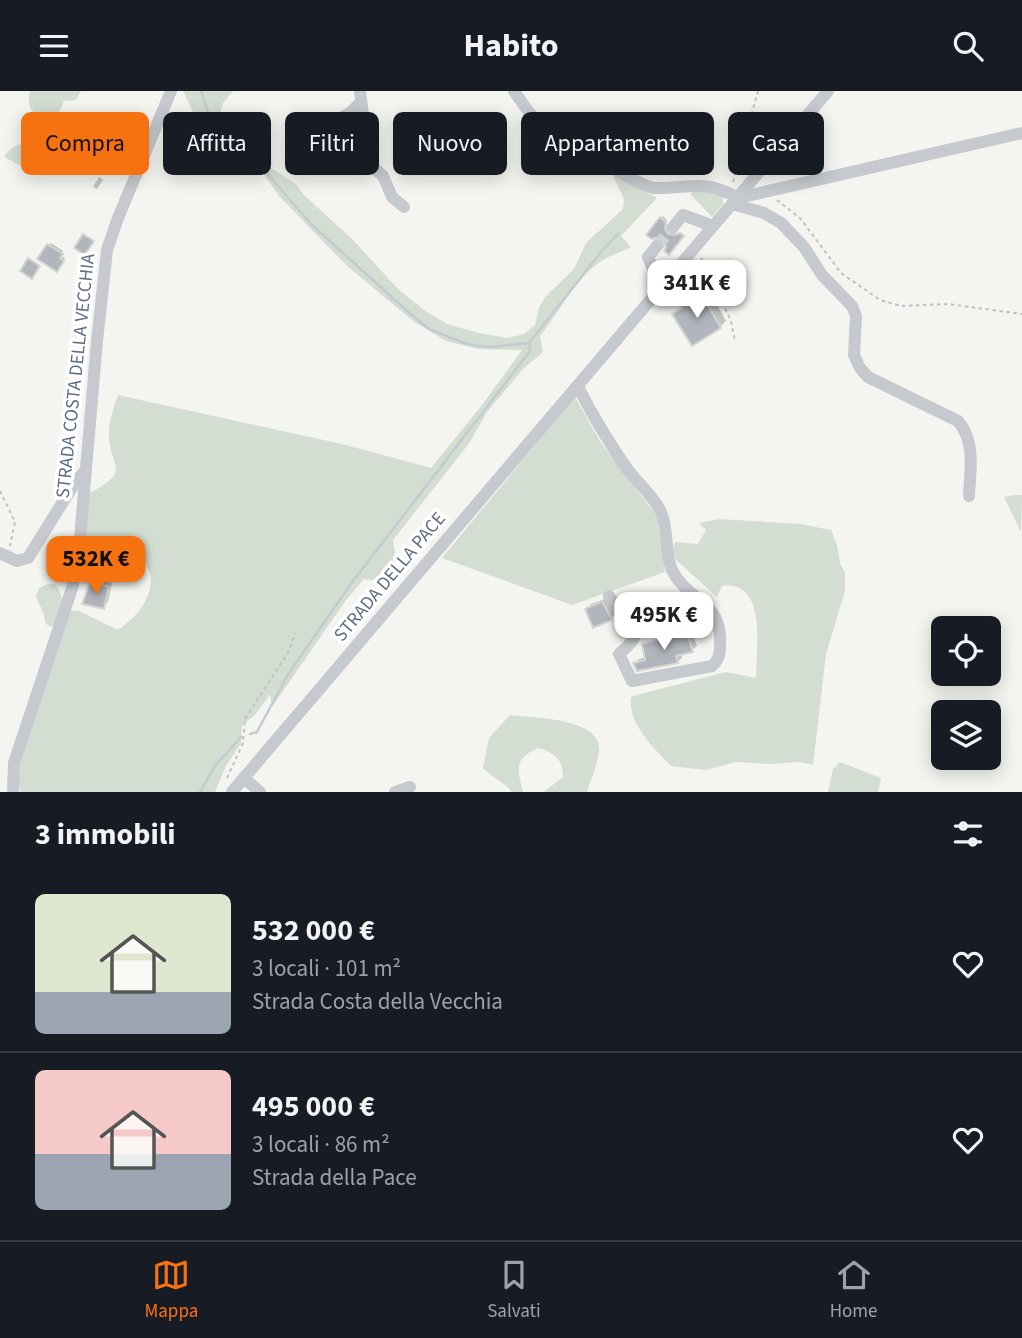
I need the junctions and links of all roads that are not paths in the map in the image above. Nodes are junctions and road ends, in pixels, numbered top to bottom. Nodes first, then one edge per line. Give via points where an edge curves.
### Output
1 (171, 91) edge
2 (514, 91) edge
3 (828, 91) edge
4 (360, 97) edge
5 (351, 112) edge
6 (1022, 133) edge
7 (733, 199) junction
8 (404, 207) dead end
9 (713, 226) junction
10 (673, 227) tunnel mouth
11 (657, 246) tunnel mouth
12 (661, 288) junction
13 (578, 387) junction
14 (86, 470) junction
15 (969, 496) dead end
16 (3, 555) edge
17 (609, 596) dead end
18 (244, 778) junction
19 (410, 787) dead end
20 (228, 788) edge
21 (13, 792) edge
22 (260, 792) edge
23 (395, 792) edge

1 - 14 street, STRADA COSTA DELLA VECCHIA via 107,250
2 - 7 street via 537,121 652,188 703,184
3 - 7 street, STRADA DELLA PACE
4 - 5 street
4 - 8 street via 368,156 392,197
6 - 7 street
7 - 9 street, STRADA DELLA PACE
7 - 15 street via 781,223 844,295 856,316 855,355 868,377 958,421 965,429 970,442
9 - 10 street via 683,215
9 - 12 street, STRADA DELLA PACE
11 - 12 street via 648,257
12 - 13 street, STRADA DELLA PACE
13 - 17 street via 602,433 660,512 673,573 718,621 717,662 632,681 619,654 632,643 638,619
13 - 18 street, STRADA DELLA PACE
14 - 16 street via 28,558 17,561
14 - 21 street, STRADA COSTA DELLA VECCHIA via 73,585 14,763
18 - 20 street, STRADA DELLA PACE
18 - 22 street
19 - 23 street

